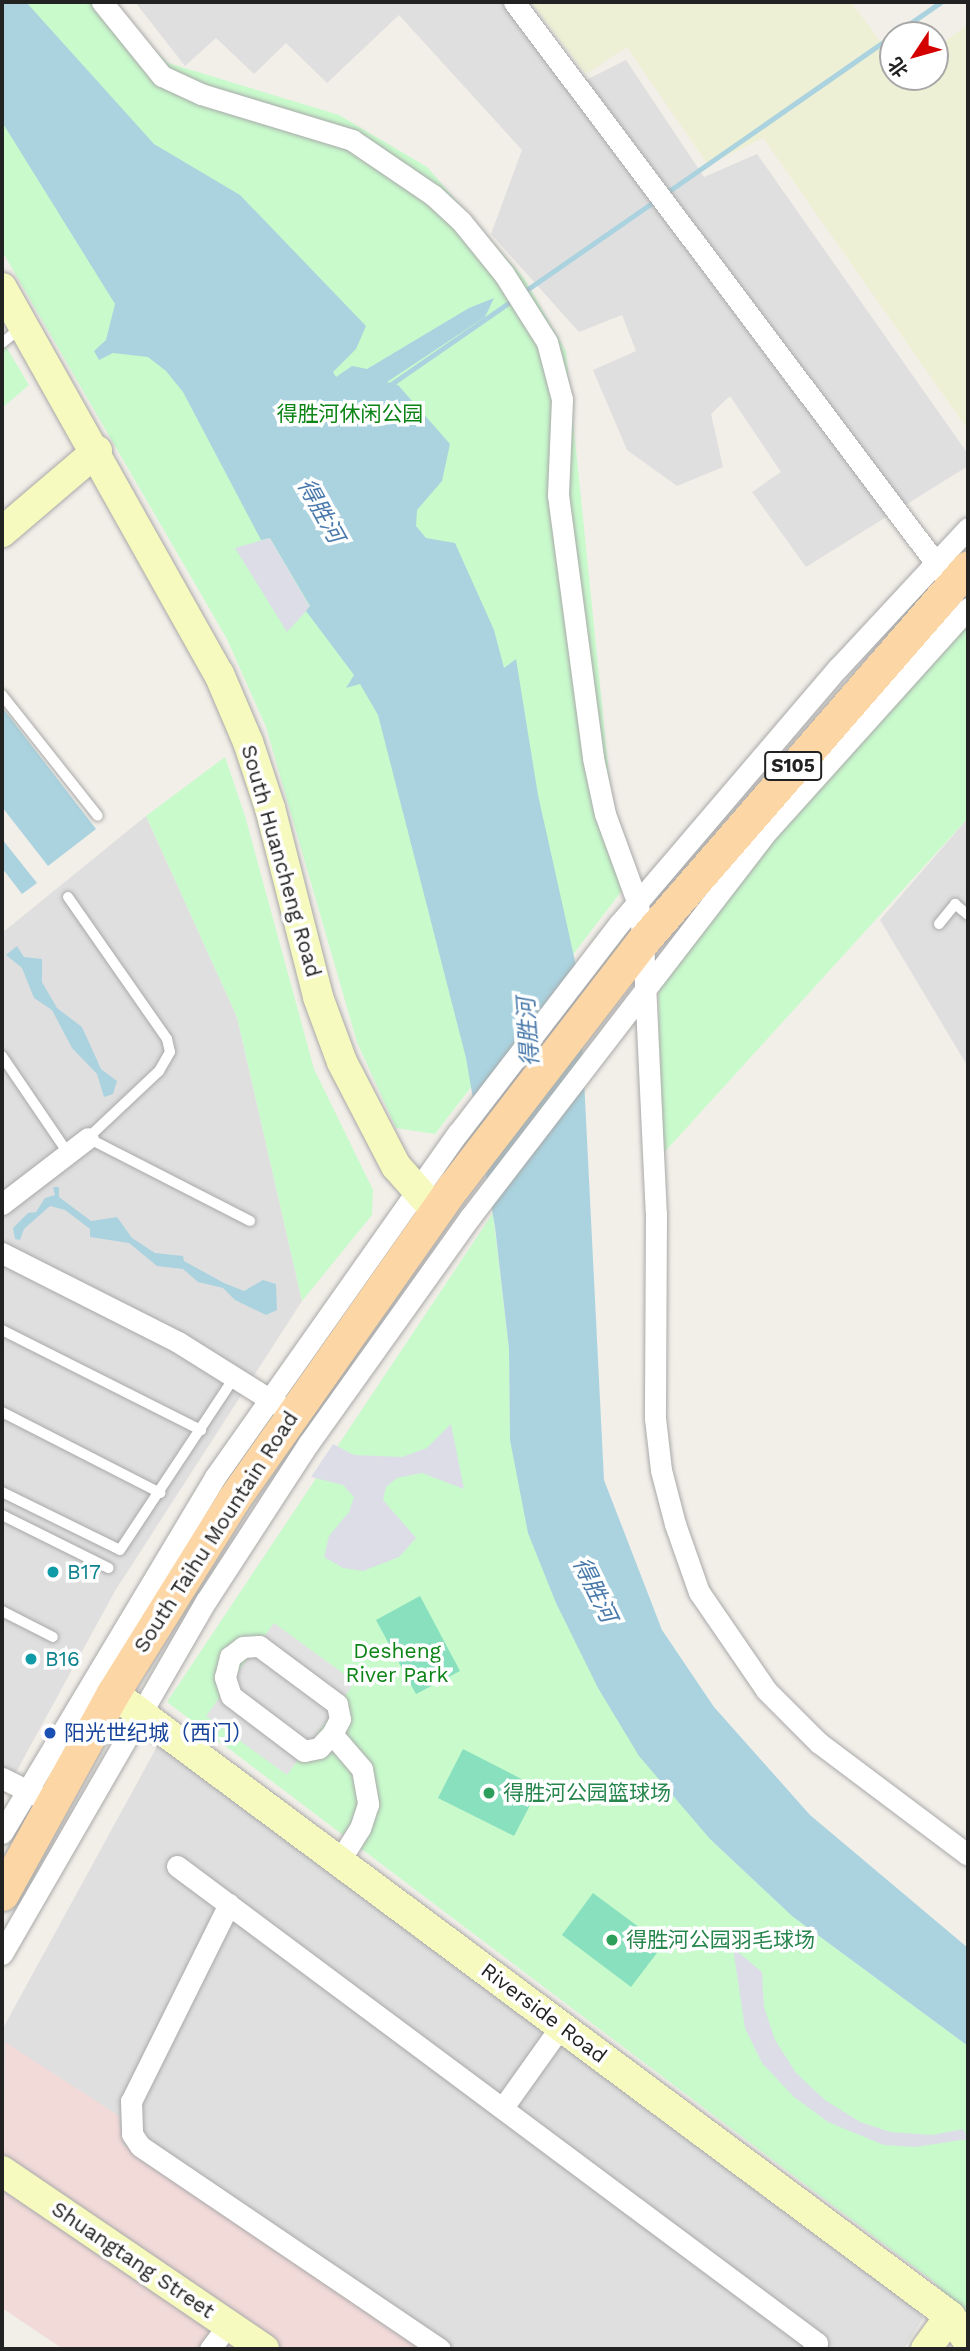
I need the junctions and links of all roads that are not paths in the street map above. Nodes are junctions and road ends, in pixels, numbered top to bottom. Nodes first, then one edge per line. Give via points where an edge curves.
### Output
1 (102, 2) edge
2 (514, 2) edge
3 (2, 288) edge
4 (13, 334) edge
5 (97, 452) junction
6 (968, 528) edge
7 (2, 532) edge
8 (963, 586) edge
9 (2, 695) edge
10 (98, 816) dead end
11 (68, 897) dead end
12 (638, 904) junction
13 (968, 915) edge
14 (939, 924) dead end
15 (631, 933) junction
16 (634, 977) junction
17 (2, 1056) edge
18 (88, 1138) junction
19 (68, 1153) junction
20 (435, 1196) junction
21 (2, 1204) edge
22 (250, 1221) dead end
23 (2, 1253) edge
24 (2, 1330) edge
25 (234, 1378) junction
26 (280, 1406) junction
27 (2, 1412) edge
28 (201, 1430) junction
29 (2, 1492) edge
30 (160, 1493) junction
31 (2, 1515) edge
32 (109, 1568) dead end
33 (2, 1611) edge
34 (53, 1637) dead end
35 (126, 1703) junction
36 (332, 1734) junction
37 (2, 1778) edge
38 (39, 1797) junction
39 (12, 1825) edge
40 (968, 1855) edge
41 (339, 1861) junction
42 (177, 1866) dead end
43 (2, 1894) edge
44 (229, 1904) junction
45 (2, 1954) edge
46 (561, 2026) junction
47 (504, 2106) junction
48 (2, 2171) edge
49 (950, 2316) junction
50 (228, 2325) junction
51 (968, 2341) edge
52 (210, 2349) edge
53 (264, 2349) edge
54 (440, 2349) edge
55 (813, 2349) edge
56 (926, 2349) edge

1 - 12 street via 162,76 201,94 318,126 391,163 461,221 529,310 547,342 562,399 558,495 593,758 605,814
2 - 8 street
3 - 4 street, South Huancheng Road
4 - 5 street, South Huancheng Road
5 - 7 street
5 - 20 street, South Huancheng Road via 219,674 248,741 318,997 342,1062 396,1166
6 - 12 street via 838,668
8 - 15 main road, S105
8 - 16 street via 763,836
9 - 10 lane
11 - 18 lane via 167,1038 170,1052 159,1071
12 - 15 street
12 - 15 street
13 - 14 lane via 955,904
15 - 16 main road, S105
15 - 20 street via 458,1133
16 - 20 main road, S105
16 - 35 street via 633,1006 470,1217
16 - 40 street via 656,1213 655,1418 661,1470 699,1592 766,1690 819,1743
17 - 19 lane
18 - 19 street
18 - 22 lane
19 - 21 street
20 - 26 main road, South Taihu Mountain Road
23 - 25 street via 177,1342
24 - 28 lane
25 - 26 street
25 - 28 lane
26 - 35 main road, South Taihu Mountain Road
26 - 38 street via 180,1532
27 - 30 lane
28 - 30 lane
29 - 30 lane via 120,1550
31 - 32 lane
33 - 34 lane
35 - 38 main road, South Taihu Mountain Road
35 - 41 street, Riverside Road
35 - 45 street
36 - 36 street via 340,1719 337,1704 259,1646 243,1647 230,1657 225,1677 231,1696 241,1704 304,1751 319,1748
36 - 41 street via 362,1769 368,1804 360,1828
37 - 38 street
38 - 39 main road, South Taihu Mountain Road
39 - 43 main road, South Taihu Mountain Road
41 - 46 street, Riverside Road
42 - 44 street
44 - 47 street
44 - 54 street via 131,2101 132,2134 141,2146
46 - 47 street
46 - 49 street, Riverside Road
47 - 55 street via 817,2343
48 - 50 street, Shuangtang Street
49 - 51 street, Riverside Road
49 - 56 street
50 - 52 street
50 - 53 street, Shuangtang Street

